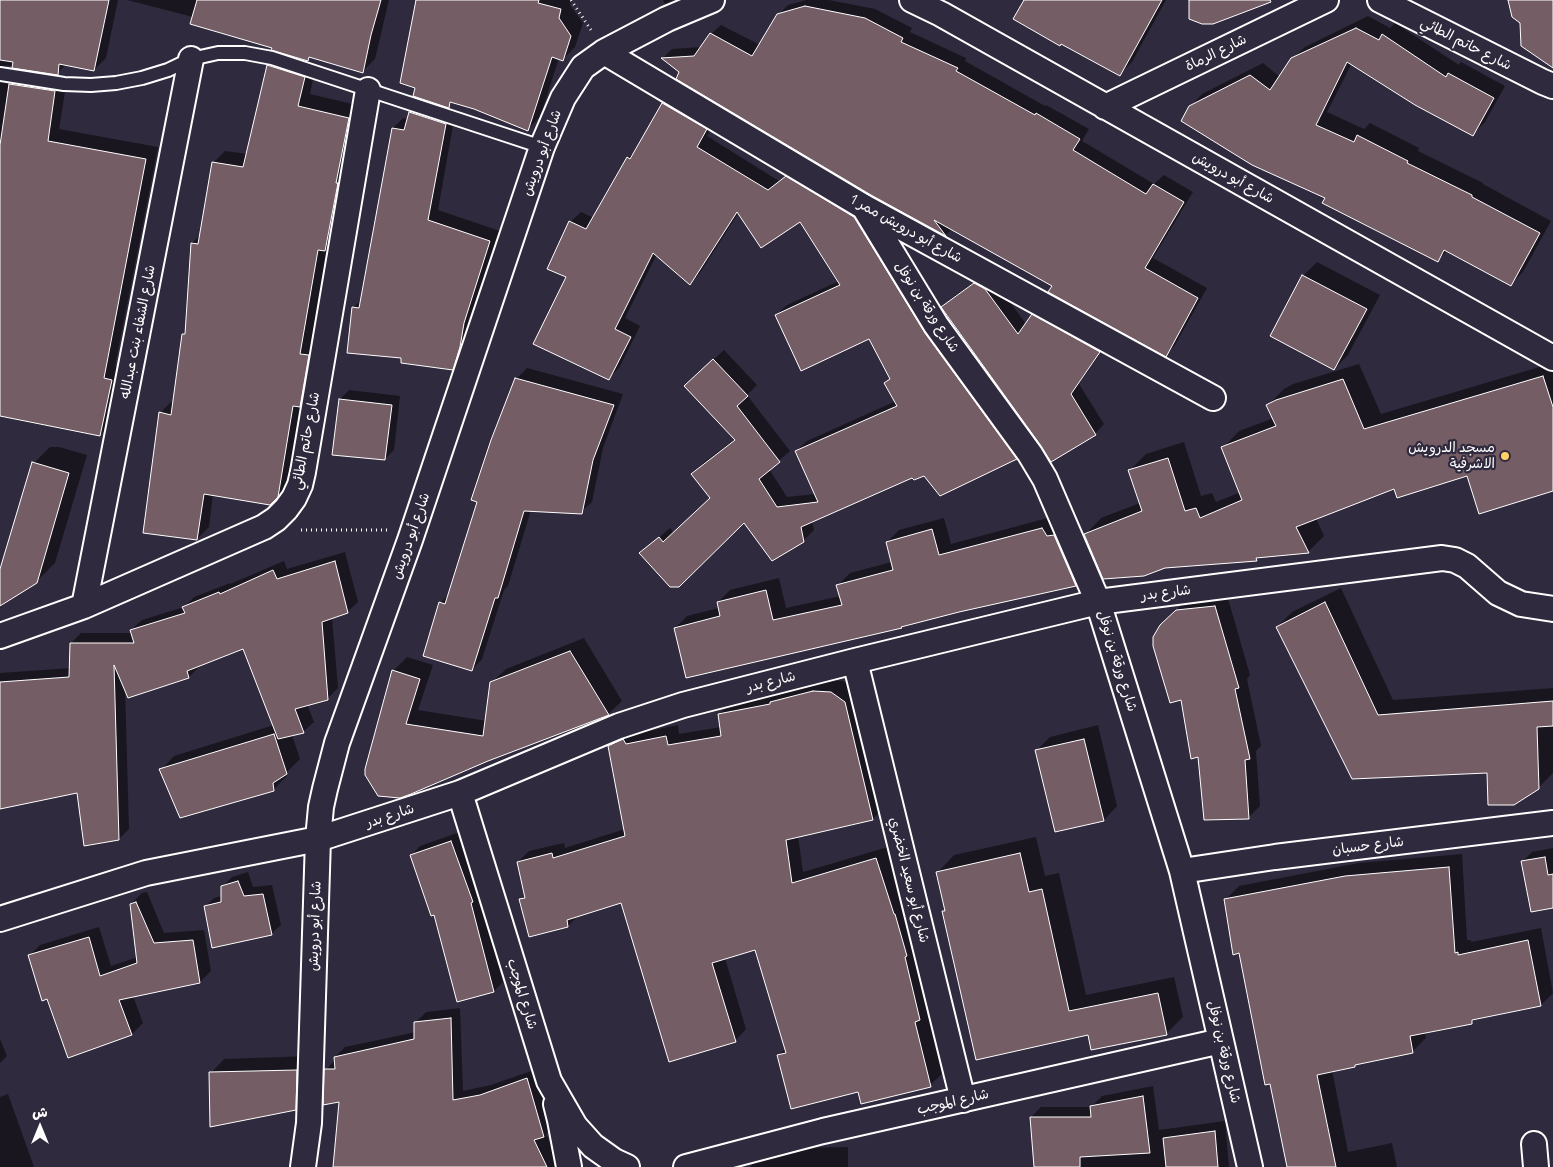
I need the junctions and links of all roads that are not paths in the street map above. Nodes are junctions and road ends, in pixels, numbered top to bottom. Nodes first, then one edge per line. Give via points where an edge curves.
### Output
1 (712, 0) edge
2 (912, 0) edge
3 (1326, 0) edge
4 (1380, 0) edge
5 (604, 52) junction
6 (191, 59) junction
7 (0, 74) edge
8 (1553, 86) edge
9 (368, 90) junction
10 (1105, 106) junction
11 (542, 147) junction
12 (864, 207) junction
13 (1553, 358) edge
14 (1213, 398) dead end
15 (1098, 602) junction
16 (84, 606) junction
17 (1553, 609) edge
18 (0, 636) edge
19 (856, 660) junction
20 (460, 794) junction
21 (1553, 823) edge
22 (318, 839) junction
23 (1182, 871) junction
24 (0, 920) edge
25 (1222, 1041) junction
26 (549, 1081) junction
27 (963, 1100) junction
28 (1534, 1144) dead end
29 (303, 1167) edge
30 (568, 1167) edge
31 (627, 1167) edge
32 (686, 1167) edge
33 (1250, 1167) edge
34 (1536, 1167) edge

1 - 5 street, شارع أبو درويش via 667,18
2 - 10 street, شارع أبو درويش
3 - 10 street, شارع الرماة
4 - 8 street, شارع حاتم الطائي
5 - 11 street, شارع أبو درويش via 583,67 573,80
5 - 12 street, شارع أبو درويش ممر 1
6 - 7 lane via 168,70 116,83 64,84
6 - 9 lane via 245,52
6 - 16 street, شارع الشفاء بنت عبدالله
9 - 11 lane
9 - 16 street, شارع حاتم الطائي via 300,485 294,498 276,519 264,527
10 - 13 street, شارع أبو درويش
11 - 22 street, شارع أبو درويش via 337,743 321,807
12 - 14 street, شارع أبو درويش ممر 1
12 - 15 street, شارع ورقة بن نوفل via 936,325 1040,470
15 - 17 street, شارع بدر via 1442,558 1467,566 1498,593 1521,604
15 - 19 street, شارع بدر
15 - 23 street, شارع ورقة بن نوفل
16 - 18 street, شارع حاتم الطائي
19 - 20 street, شارع بدر via 683,705 628,723
19 - 27 street, شارع أبو سعيد الخضري
20 - 22 street, شارع بدر
20 - 26 street, شارع الموجب
21 - 23 street, شارع حسبان
22 - 24 street, شارع بدر via 146,873
22 - 29 street, شارع أبو درويش via 309,1123
23 - 25 street, شارع ورقة بن نوفل
25 - 27 street, شارع الموجب
25 - 33 street, شارع ورقة بن نوفل
26 - 30 street
26 - 31 street, شارع الموجب via 575,1126 593,1146
27 - 32 street, شارع الموجب
28 - 34 street

